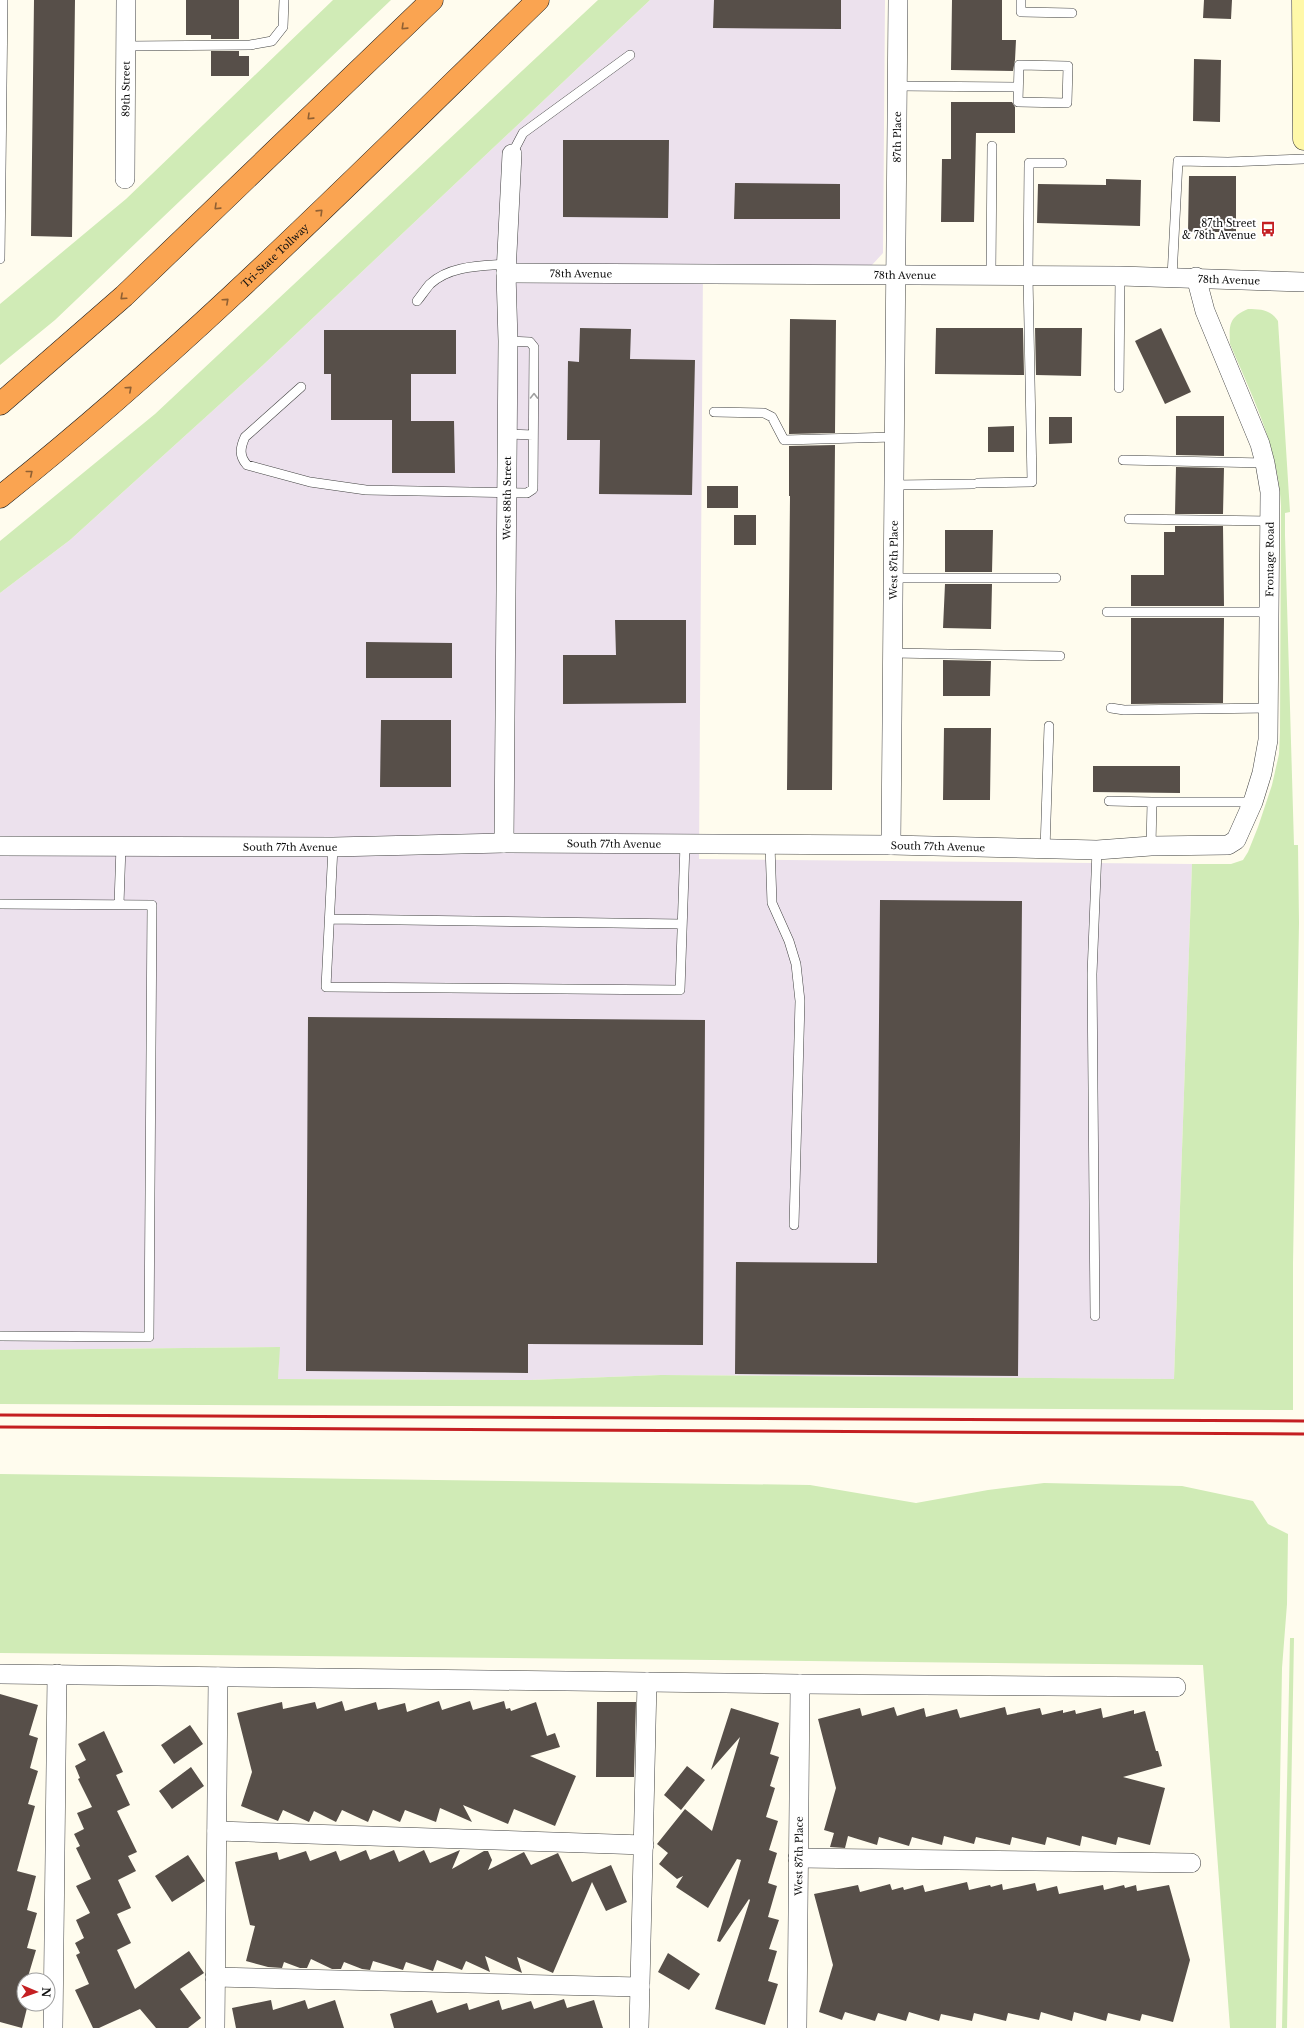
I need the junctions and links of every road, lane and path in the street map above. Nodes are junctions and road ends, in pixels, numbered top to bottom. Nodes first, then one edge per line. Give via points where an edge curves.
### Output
1 (3, 0) edge
2 (126, 0) edge
3 (284, 0) edge
4 (432, 0) edge
5 (538, 0) edge
6 (898, 0) edge
7 (1021, 0) edge
8 (1303, 0) edge
9 (1072, 13) dead end
10 (126, 46) junction
11 (630, 55) dead end
12 (897, 86) junction
13 (1018, 87) junction
14 (1304, 139) edge
15 (992, 146) dead end
16 (512, 154) joint
17 (1304, 159) edge
18 (1062, 163) dead end
19 (125, 179) dead end
20 (0, 259) edge
21 (507, 269) junction
22 (895, 274) junction
23 (991, 274) junction
24 (1028, 276) junction
25 (1120, 276) junction
26 (1172, 277) junction
27 (1196, 277) junction
28 (1304, 282) edge
29 (416, 301) dead end
30 (508, 341) junction
31 (300, 387) dead end
32 (1119, 388) dead end
33 (0, 404) edge
34 (714, 412) dead end
35 (506, 434) junction
36 (533, 434) junction
37 (894, 437) junction
38 (1123, 460) dead end
39 (1265, 463) junction
40 (893, 485) junction
41 (506, 494) junction
42 (0, 497) edge
43 (1129, 519) dead end
44 (1270, 521) junction
45 (894, 578) junction
46 (1056, 578) dead end
47 (1107, 612) dead end
48 (1270, 612) junction
49 (893, 653) junction
50 (1060, 656) dead end
51 (1111, 708) dead end
52 (1269, 708) junction
53 (1049, 726) dead end
54 (1109, 801) dead end
55 (1152, 802) junction
56 (1253, 802) junction
57 (504, 843) junction
58 (685, 844) junction
59 (770, 845) junction
60 (891, 845) junction
61 (1228, 845) joint
62 (0, 846) edge
63 (121, 846) junction
64 (1151, 846) junction
65 (333, 847) junction
66 (1045, 850) junction
67 (1097, 850) junction
68 (0, 904) edge
69 (119, 904) junction
70 (330, 919) junction
71 (682, 924) junction
72 (794, 1225) dead end
73 (1095, 1316) dead end
74 (0, 1336) edge
75 (0, 1674) edge
76 (57, 1674) junction
77 (218, 1676) junction
78 (647, 1682) junction
79 (800, 1684) junction
80 (1176, 1687) dead end
81 (217, 1831) junction
82 (644, 1845) junction
83 (798, 1858) junction
84 (1191, 1863) dead end
85 (215, 1977) junction
86 (640, 1987) junction
87 (53, 2028) edge
88 (215, 2028) edge
89 (639, 2028) edge
90 (797, 2028) edge

1 - 20 lane
2 - 10 street, 89th Street
3 - 10 lane via 283,27 272,41 250,45
4 -> 33 highway via 124,296
42 -> 5 highway, Tri-State Tollway via 72,440 253,276
6 - 12 street, 87th Place
7 - 9 lane via 1021,12
8 - 14 main road
10 - 19 street, 89th Street
11 - 16 lane via 523,134
12 - 13 lane
12 - 22 street, 87th Place
13 - 13 lane via 1019,65 1068,66 1067,103 1018,102
15 - 23 lane
16 - 21 street, West 88th Street
17 - 26 lane via 1178,161
18 - 24 lane via 1029,163
21 - 22 street, 78th Avenue
21 - 29 lane via 470,267 456,270 431,283
21 - 30 street, West 88th Street
22 - 23 street, 78th Avenue
22 - 37 street, West 87th Place
23 - 24 street, 78th Avenue
24 - 25 street, 78th Avenue
24 - 40 lane via 1032,482
25 - 26 street, 78th Avenue
25 - 32 lane
26 - 27 street, 78th Avenue
27 - 28 street, 78th Avenue
27 - 39 street, Frontage Road via 1205,312 1248,413
30 - 35 street, West 88th Street
36 -> 30 lane via 534,346 530,342
31 - 41 lane via 245,437 241,451 242,460 247,465 343,488
34 - 37 lane via 764,413 772,417 784,440
35 - 36 lane
35 - 41 street, West 88th Street
36 - 41 lane via 533,489 527,494
37 - 40 street, West 87th Place
38 - 39 lane
39 - 44 street, Frontage Road via 1270,492
40 - 45 street, West 87th Place
41 - 57 street, West 88th Street
43 - 44 lane
44 - 48 street, Frontage Road
45 - 46 lane
45 - 49 street, West 87th Place
47 - 48 lane
48 - 52 street, Frontage Road
49 - 50 lane
49 - 60 street, West 87th Place
51 - 52 lane
52 - 56 street, Frontage Road via 1266,753
53 - 66 lane
54 - 55 lane
55 - 56 lane
55 - 64 lane
56 - 61 street, Frontage Road via 1236,840
57 - 58 street, South 77th Avenue
57 - 65 street, South 77th Avenue
58 - 59 street, South 77th Avenue
58 - 71 lane
59 - 60 street, South 77th Avenue
59 - 72 lane via 772,904 789,941 796,964 800,1001
60 - 66 street, South 77th Avenue
61 - 64 street, South 77th Avenue
62 - 63 street, South 77th Avenue
63 - 65 street, South 77th Avenue
63 - 69 lane
64 - 67 street, South 77th Avenue
65 - 70 lane
66 - 67 street, South 77th Avenue
67 - 73 lane via 1092,974
68 - 69 lane
69 - 74 lane via 152,905 148,1337
70 - 71 lane
70 - 71 lane via 326,987 680,990
75 - 76 street
76 - 77 street
76 - 87 street
77 - 78 street
77 - 81 street
78 - 79 street
78 - 82 street
79 - 80 street
79 - 83 street, West 87th Place
81 - 82 street
81 - 85 street
82 - 86 street
83 - 84 street
83 - 90 street, West 87th Place
85 - 86 street
85 - 88 street
86 - 89 street

